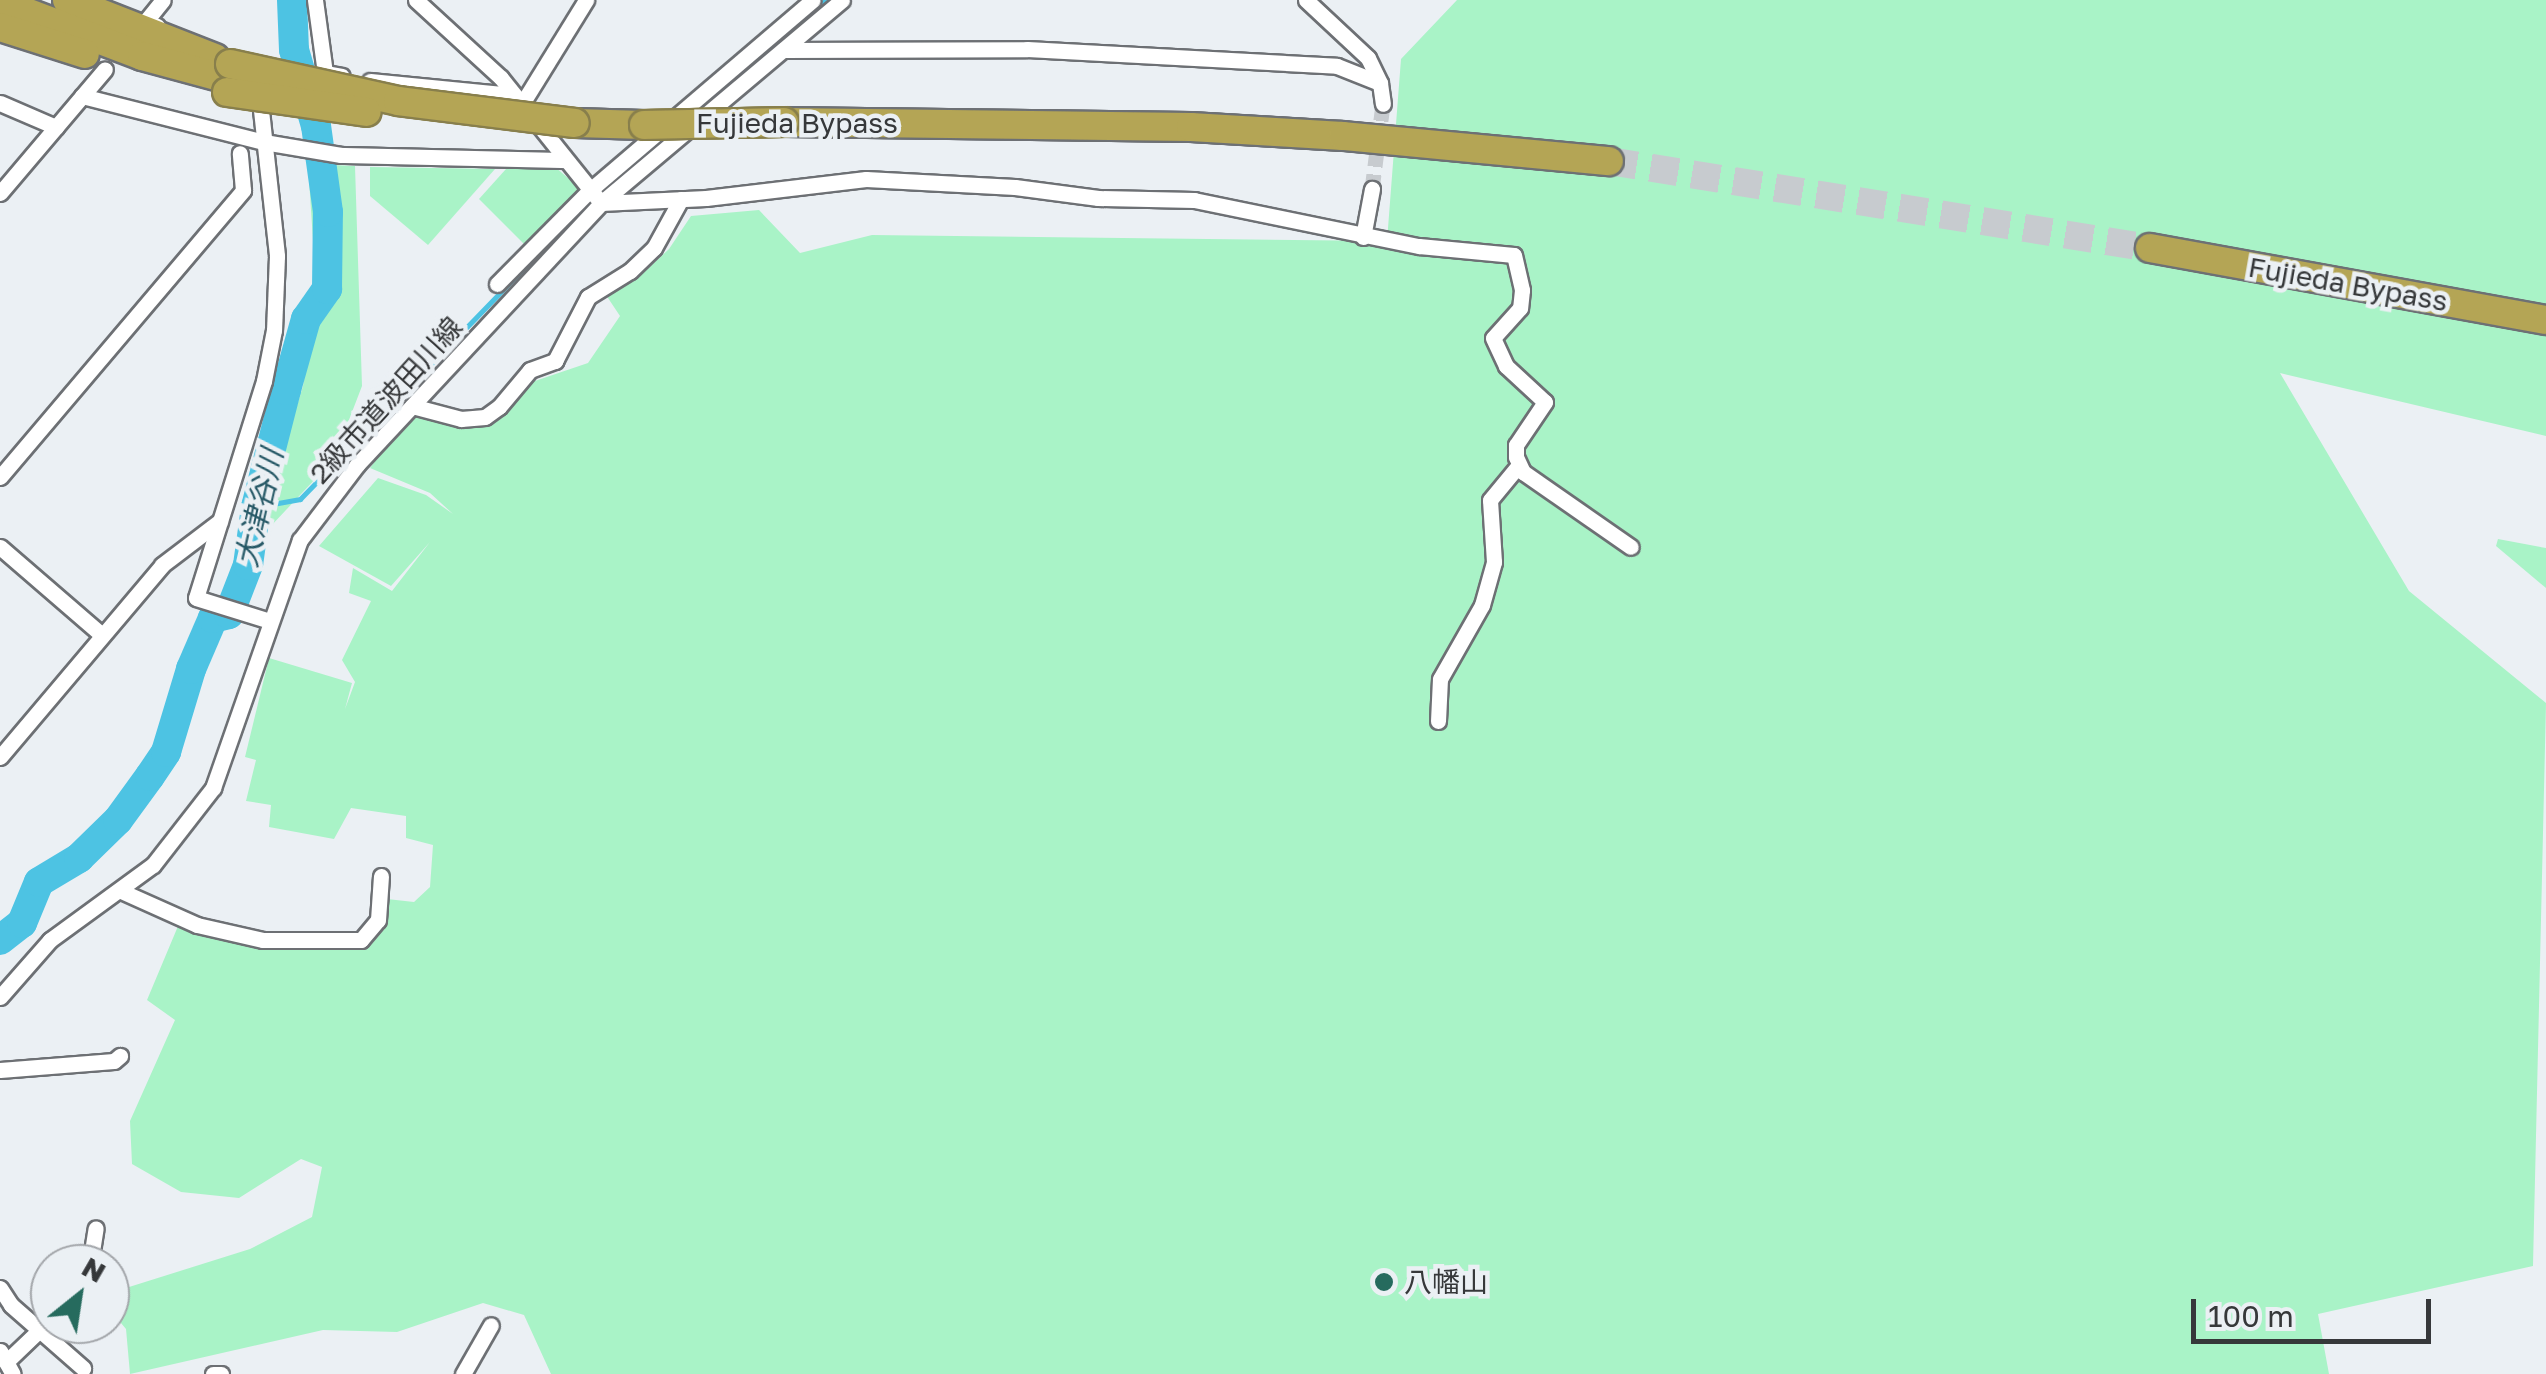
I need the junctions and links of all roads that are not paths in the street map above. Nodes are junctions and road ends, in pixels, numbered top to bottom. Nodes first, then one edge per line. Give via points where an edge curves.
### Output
1 (67, 0) edge
2 (315, 0) edge
3 (416, 0) edge
4 (586, 0) edge
5 (813, 0) edge
6 (842, 0) edge
7 (1306, 0) edge
8 (0, 2) edge
9 (157, 2) edge
10 (0, 28) edge
11 (783, 50) junction
12 (106, 69) dead end
13 (230, 79) junction
14 (1380, 83) junction
15 (82, 96) junction
16 (516, 101) junction
17 (0, 103) edge
18 (1383, 104) tunnel mouth
19 (575, 123) junction
20 (56, 127) junction
21 (267, 143) junction
22 (240, 152) dead end
23 (564, 160) junction
24 (1608, 161) tunnel mouth
25 (1372, 189) tunnel mouth
26 (0, 193) edge
27 (595, 197) junction
28 (681, 200) junction
29 (1363, 236) junction
30 (2150, 248) tunnel mouth
31 (497, 284) dead end
32 (2546, 320) edge
33 (412, 406) junction
34 (1519, 464) junction
35 (0, 477) edge
36 (220, 521) junction
37 (1631, 547) dead end
38 (0, 548) edge
39 (270, 621) junction
40 (102, 635) junction
41 (1438, 721) dead end
42 (0, 757) edge
43 (381, 876) dead end
44 (121, 891) junction
45 (0, 997) edge
46 (120, 1056) dead end
47 (0, 1070) edge
48 (96, 1228) dead end
49 (93, 1244) edge
50 (0, 1288) edge
51 (30, 1313) edge
52 (491, 1326) dead end
53 (30, 1340) edge
54 (61, 1344) edge
55 (6, 1362) edge
56 (83, 1368) dead end
57 (213, 1374) edge
58 (222, 1374) edge
59 (463, 1374) edge

1 - 13 highway
2 - 16 street via 325,73
3 - 16 street via 501,78
4 - 16 street
5 - 27 street
6 - 11 street, 2級市道波田川線
7 - 14 street via 1368,58
8 - 13 highway via 142,56
9 - 21 street via 145,22 249,57
10 - 13 highway
11 - 14 street via 1027,50 1337,66
11 - 27 street, 2級市道波田川線
12 - 15 street
13 - 19 highway, bridge
13 - 19 highway, Fujieda Bypass, bridge via 340,110
14 - 18 street
15 - 20 street
15 - 21 street
16 - 23 street
17 - 20 street
19 - 24 highway, Fujieda Bypass, bridge via 1191,127
20 - 26 street
21 - 23 street via 341,155
21 - 36 street via 274,330
22 - 35 street via 244,190
23 - 27 street
25 - 29 street
27 - 28 street
27 - 31 street
27 - 33 street, 2級市道波田川線
28 - 29 street via 866,179 1194,200
28 - 33 street via 654,248 588,296 554,361 530,370 499,407 485,417 462,419
29 - 34 street via 1514,254 1520,308 1493,338 1506,366 1545,402 1516,445
30 - 32 highway, Fujieda Bypass
33 - 39 street, 2級市道波田川線 via 300,540
34 - 37 street
34 - 41 street via 1490,500 1492,574 1440,679
36 - 39 street via 196,598
36 - 40 street via 162,564
38 - 40 street
39 - 44 street, 2級市道波田川線 via 213,788 176,841
40 - 42 street
43 - 44 street via 378,920 361,940 263,940 197,924
44 - 45 street, 2級市道波田川線 via 50,940
46 - 47 street
48 - 49 street
50 - 51 street
52 - 59 street
53 - 55 street
54 - 56 street
57 - 58 street

